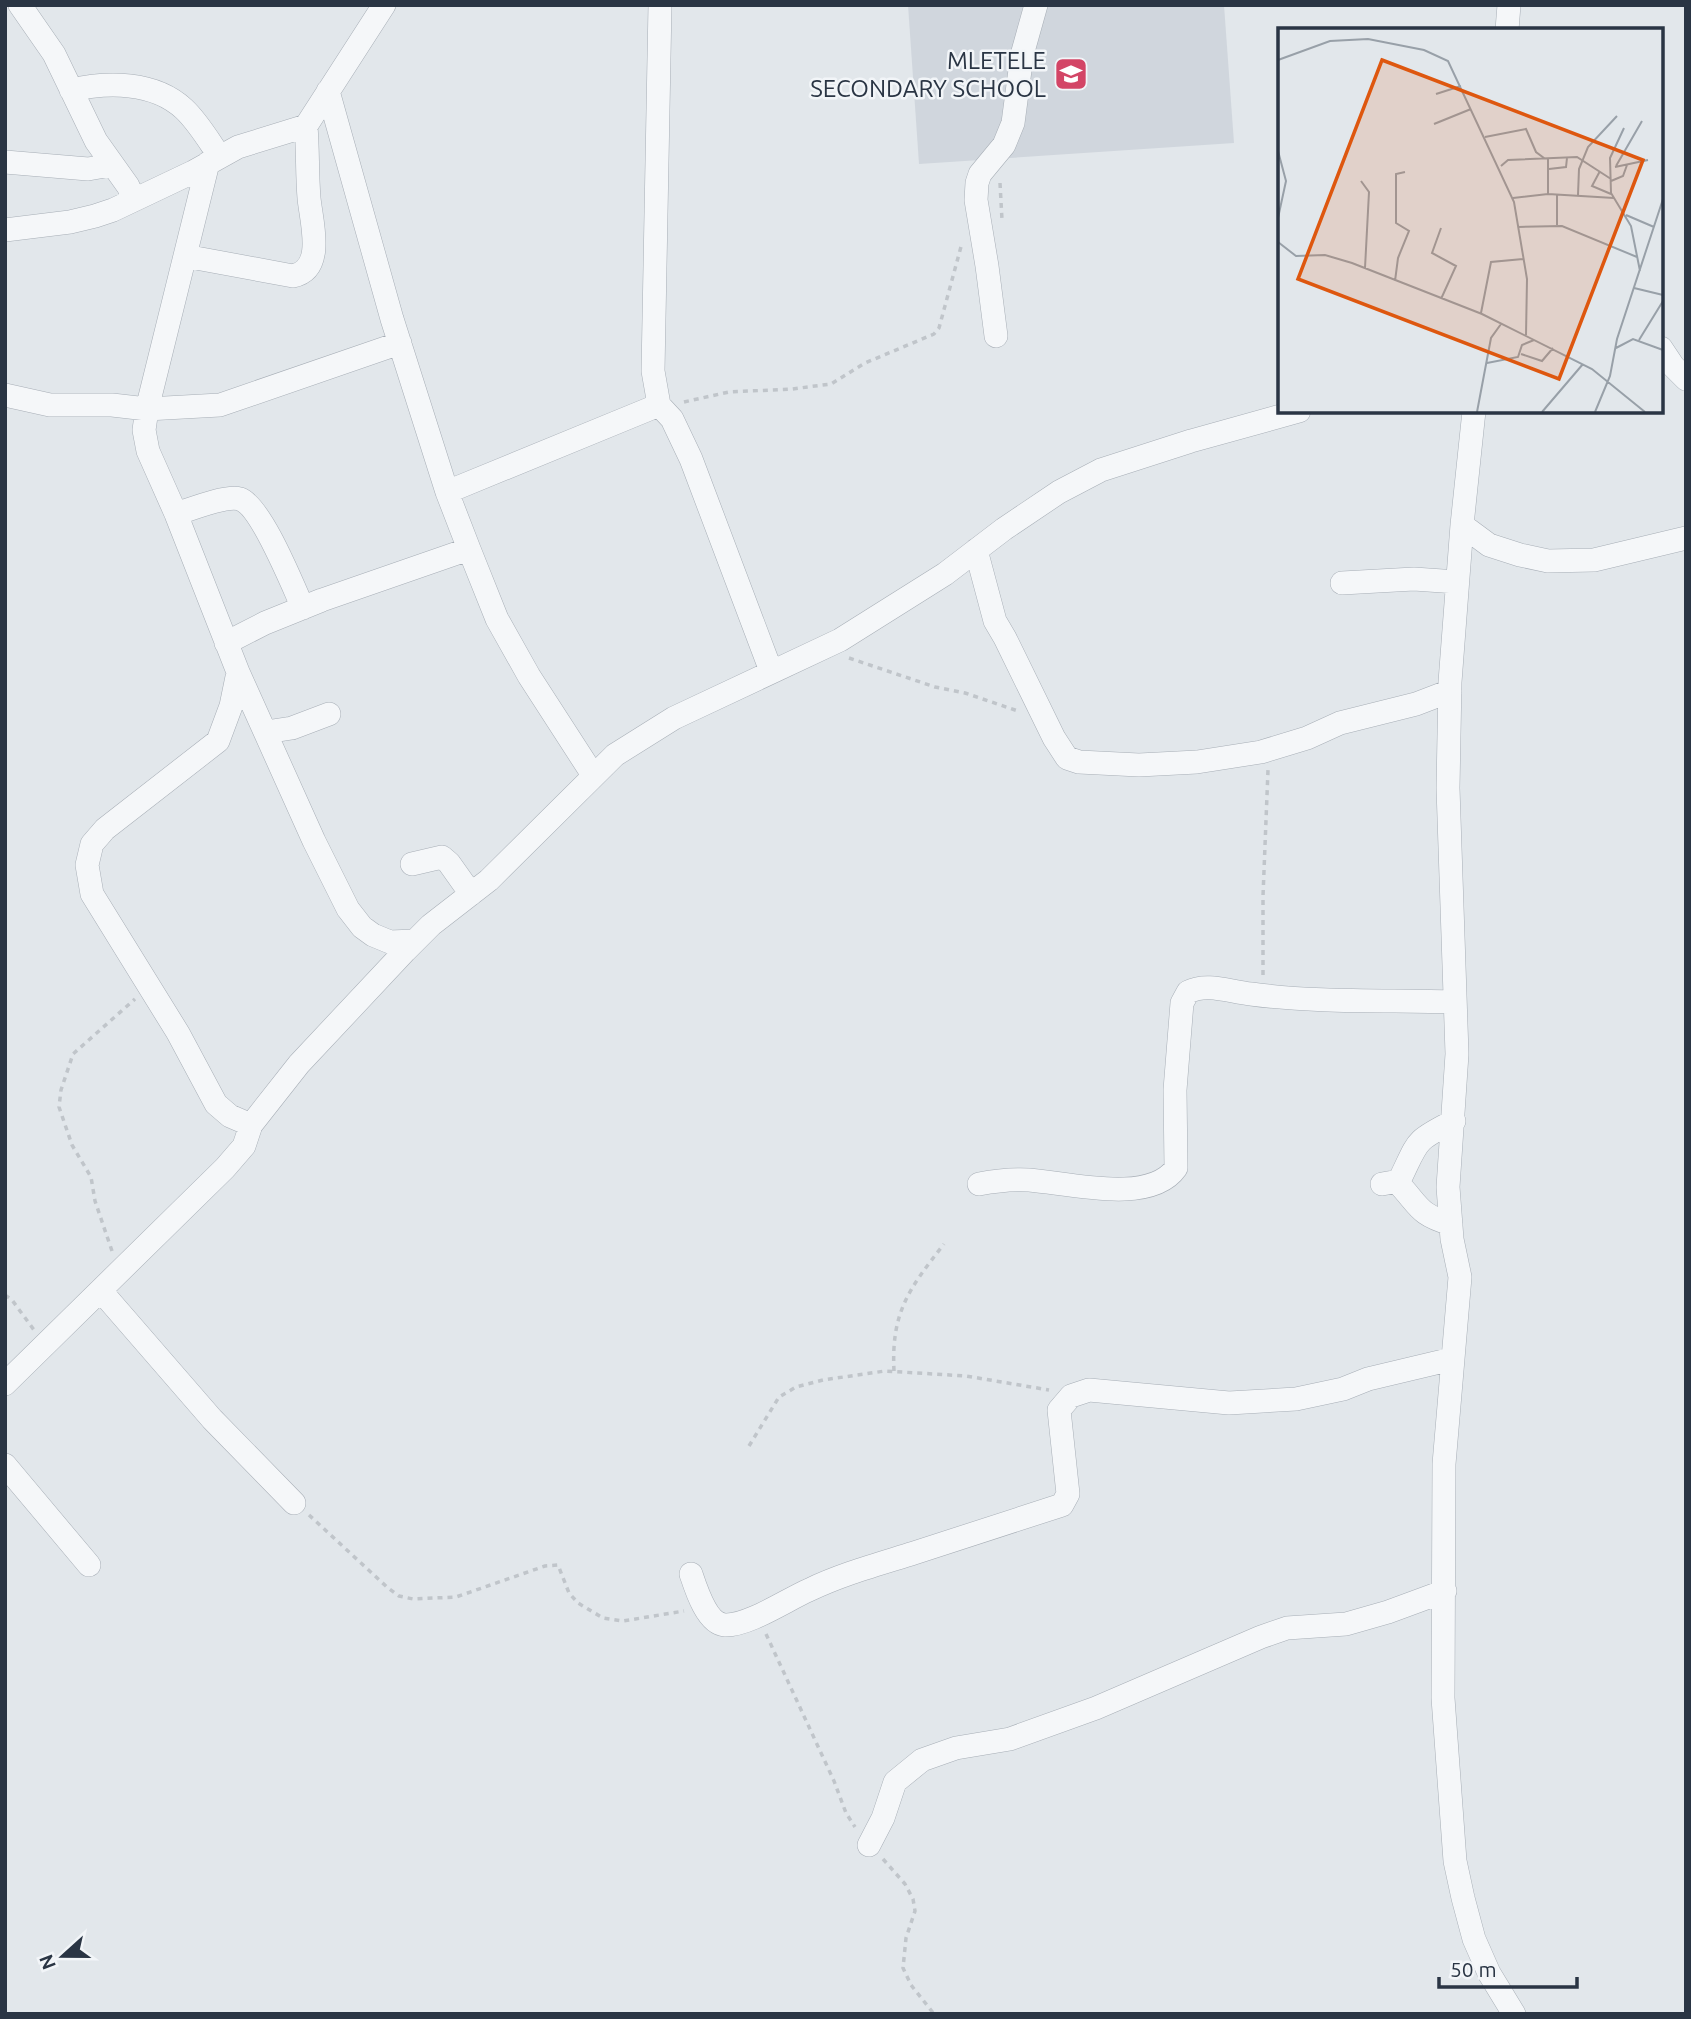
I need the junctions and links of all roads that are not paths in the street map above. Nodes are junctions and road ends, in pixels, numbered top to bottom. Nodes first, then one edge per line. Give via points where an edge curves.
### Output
1 (20, 5) edge
2 (384, 5) edge
3 (660, 5) edge
4 (1035, 5) edge
5 (1509, 5) edge
6 (1507, 28) edge
7 (71, 90) junction
8 (328, 91) junction
9 (306, 126) junction
10 (214, 160) junction
11 (5, 162) edge
12 (111, 165) junction
13 (134, 200) junction
14 (5, 230) edge
15 (185, 257) junction
16 (996, 335) dead end
17 (400, 343) junction
18 (1663, 351) edge
19 (1686, 379) edge
20 (5, 395) edge
21 (661, 408) junction
22 (147, 409) junction
23 (1292, 413) edge
24 (1474, 413) edge
25 (447, 492) junction
26 (176, 513) junction
27 (1462, 525) junction
28 (1686, 538) edge
29 (469, 549) junction
30 (976, 550) junction
31 (1457, 582) junction
32 (1342, 583) dead end
33 (303, 608) junction
34 (226, 643) junction
35 (771, 671) junction
36 (238, 672) junction
37 (1450, 691) junction
38 (329, 714) dead end
39 (266, 732) junction
40 (593, 775) junction
41 (412, 864) dead end
42 (471, 894) junction
43 (415, 941) junction
44 (1455, 1002) junction
45 (1454, 1121) junction
46 (251, 1125) junction
47 (979, 1184) dead end
48 (1451, 1224) junction
49 (101, 1292) junction
50 (1452, 1359) junction
51 (5, 1384) edge
52 (5, 1465) edge
53 (294, 1503) road end
54 (89, 1565) dead end
55 (691, 1574) dead end
56 (1445, 1591) junction
57 (869, 1845) road end
58 (1514, 2014) edge

1 - 7 street via 54,54
2 - 8 street
3 - 21 street via 653,371
4 - 16 street via 1022,55 1013,122 1004,145 976,183
5 - 6 street
7 - 10 street via 110,84 155,91 185,109
7 - 12 street
8 - 9 street
8 - 17 street
9 - 10 street via 238,147
9 - 15 street via 314,236 311,261 303,274
10 - 13 street
10 - 15 street
11 - 12 street via 88,169
12 - 13 street
13 - 14 street via 70,222
15 - 22 street
17 - 22 street via 220,405
17 - 25 street
18 - 19 street
20 - 22 street via 50,405
21 - 25 street
21 - 35 street via 691,459
22 - 26 street via 148,451
23 - 30 street via 1101,470 1059,492
24 - 27 street
25 - 29 street
26 - 33 street via 232,498 243,500 266,529
26 - 34 street
27 - 28 street via 1489,545 1548,561 1594,560
27 - 31 street
29 - 33 street
29 - 40 street via 497,619
30 - 35 street via 892,608 821,649
30 - 37 street via 995,621 1067,758 1079,762 1197,762 1270,750 1340,723
31 - 32 street
31 - 37 street
33 - 34 street
34 - 36 street
35 - 40 street via 674,718 615,755
36 - 39 street
36 - 46 street via 218,741 113,822 92,844 87,865 92,894 216,1104
37 - 44 street via 1448,788
38 - 39 street
39 - 43 street via 348,909 373,935 390,942
40 - 42 street
41 - 42 street via 442,857
42 - 43 street
43 - 46 street via 299,1064
44 - 45 street
44 - 47 street via 1315,999 1195,988 1182,1003 1175,1090 1176,1168 1170,1177 1145,1188 1026,1180
45 - 48 street via 1448,1187
45 - 48 street via 1419,1140 1390,1183 1421,1212
46 - 49 street via 244,1146 225,1168
48 - 50 street via 1460,1278
49 - 51 street
49 - 53 street via 212,1419
50 - 55 street via 1296,1399 1229,1403 1089,1390 1071,1396 1059,1410 1068,1494 1062,1505 847,1574 759,1615 723,1625 699,1597
50 - 56 street via 1444,1464
52 - 54 street
56 - 57 street via 1346,1624 1287,1628 1010,1739 956,1748 922,1760 895,1782
56 - 58 street via 1443,1698 1455,1861 1474,1939

